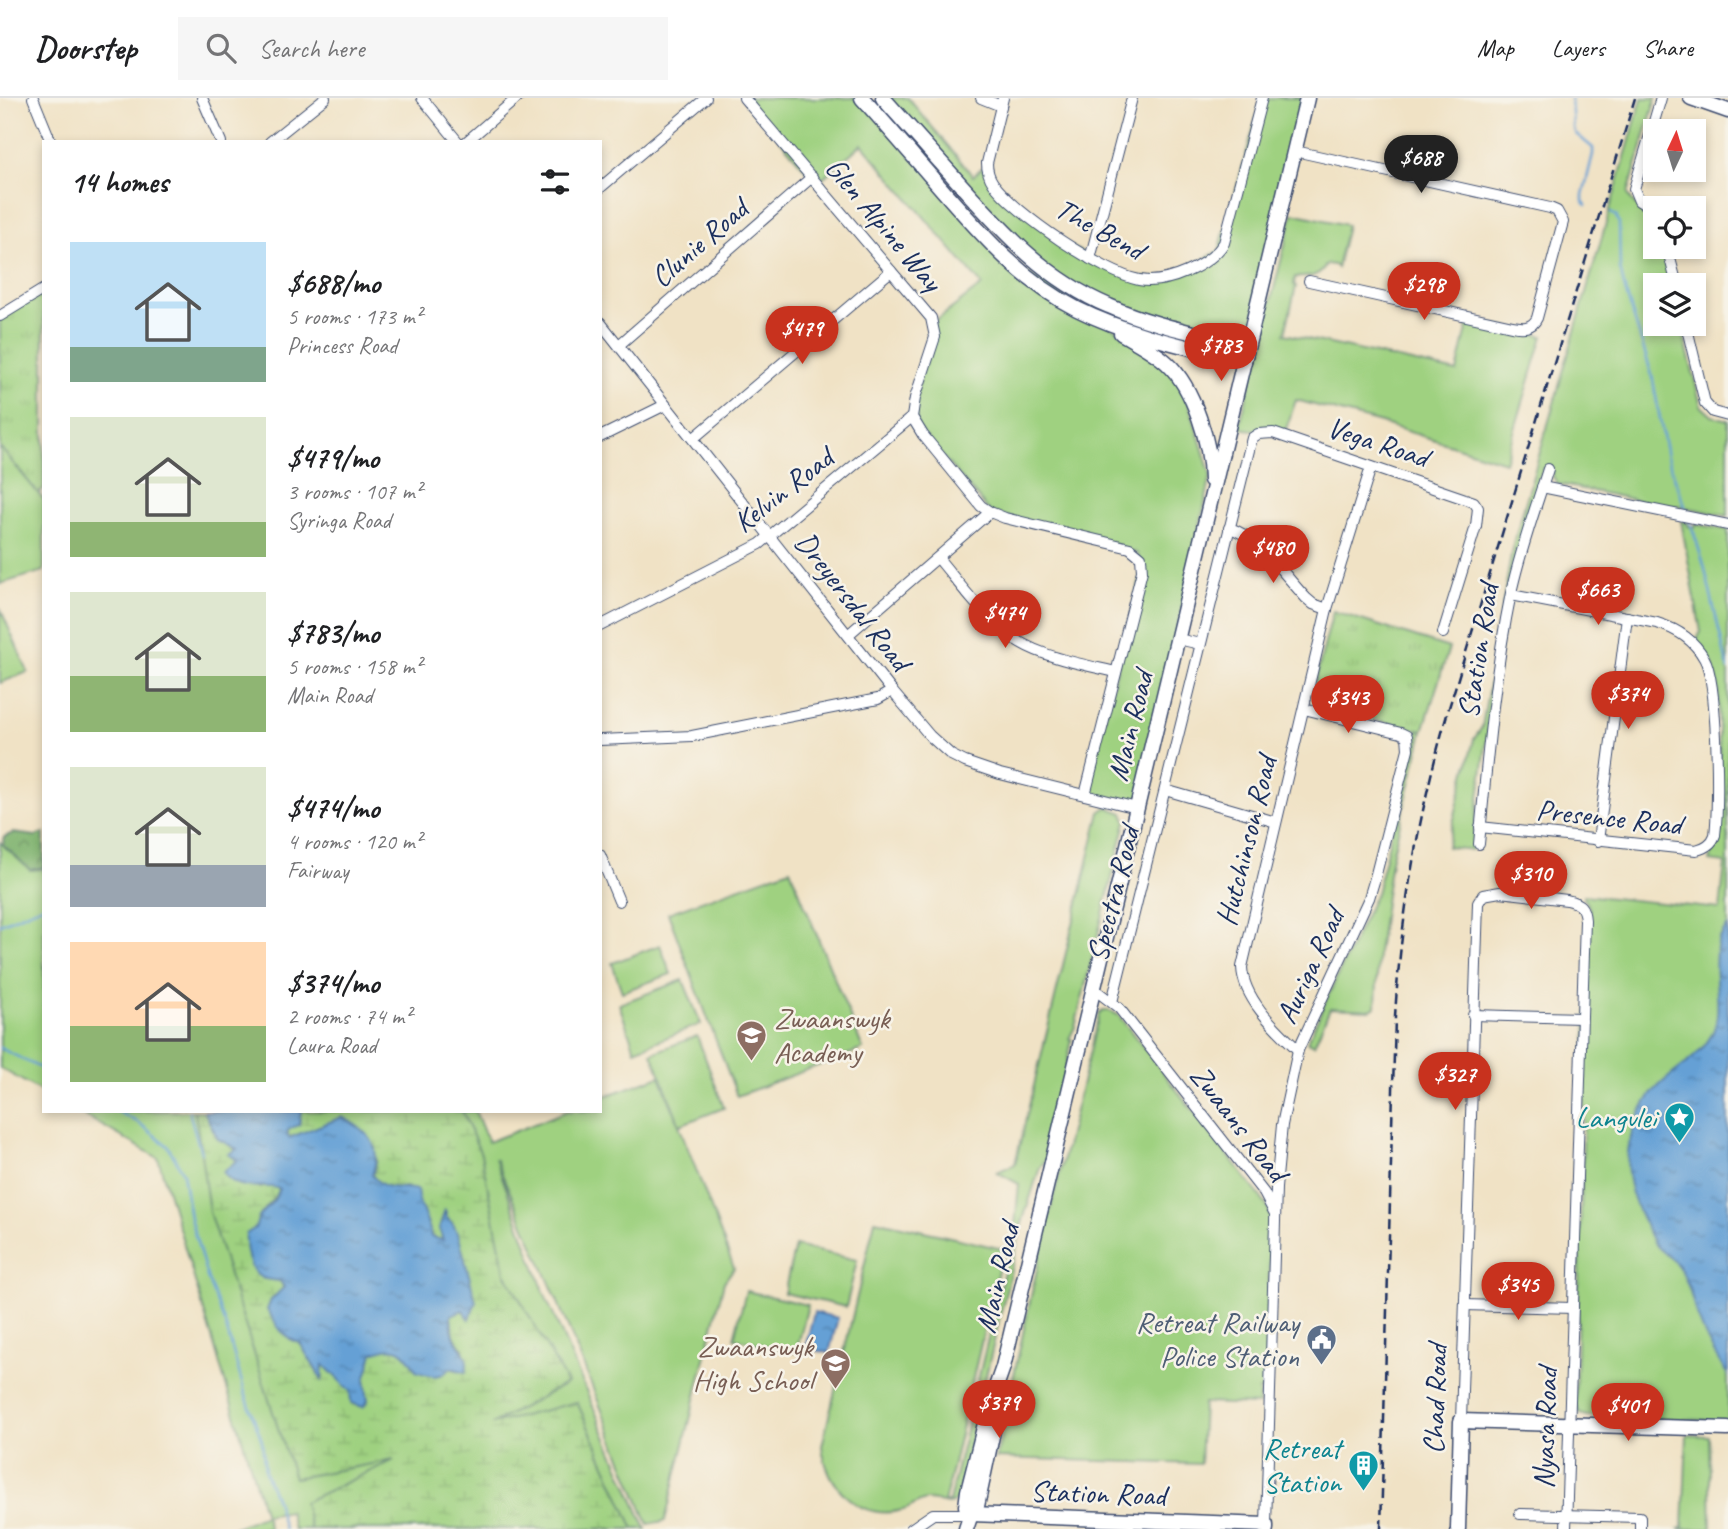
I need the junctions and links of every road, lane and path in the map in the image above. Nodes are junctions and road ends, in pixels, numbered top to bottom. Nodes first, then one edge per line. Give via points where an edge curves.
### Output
1 (33, 98) edge
2 (202, 98) edge
3 (325, 98) edge
4 (422, 98) edge
5 (517, 98) edge
6 (706, 98) edge
7 (744, 98) edge
8 (862, 98) edge
9 (883, 98) edge
10 (981, 98) edge
11 (1132, 98) edge
12 (1262, 98) edge
13 (1307, 98) edge
14 (1661, 98) edge
15 (1691, 98) edge
16 (1002, 102) edge
17 (1728, 111) edge
18 (50, 140) edge
19 (219, 140) edge
20 (272, 140) edge
21 (456, 140) edge
22 (468, 140) edge
23 (1295, 151) junction
24 (812, 177) junction
25 (602, 186) edge
26 (1643, 203) edge
27 (1090, 259) junction
28 (891, 271) junction
29 (1309, 281) dead end
30 (42, 294) edge
31 (1080, 311) junction
32 (0, 316) edge
33 (602, 325) edge
34 (1689, 336) edge
35 (618, 345) junction
36 (1246, 354) junction
37 (665, 405) junction
38 (1728, 416) edge
39 (912, 417) junction
40 (1258, 434) joint
41 (602, 437) edge
42 (694, 438) junction
43 (1371, 467) junction
44 (1548, 469) dead end
45 (1542, 487) junction
46 (990, 512) junction
47 (1208, 517) junction
48 (1728, 525) edge
49 (1229, 528) junction
50 (771, 537) junction
51 (939, 558) junction
52 (1511, 595) junction
53 (1327, 609) junction
54 (1627, 617) junction
55 (602, 625) edge
56 (1443, 633) dead end
57 (849, 634) junction
58 (1178, 639) junction
59 (1200, 644) junction
60 (1116, 672) junction
61 (892, 691) junction
62 (1304, 709) junction
63 (602, 740) edge
64 (1165, 790) junction
65 (1085, 795) junction
66 (1137, 807) junction
67 (1276, 822) junction
68 (1480, 827) junction
69 (1598, 841) junction
70 (1479, 844) dead end
71 (602, 860) edge
72 (619, 901) dead end
73 (1583, 908) joint
74 (1094, 989) junction
75 (1112, 1002) junction
76 (1473, 1015) junction
77 (1581, 1018) junction
78 (1298, 1050) junction
79 (1275, 1216) junction
80 (1465, 1305) junction
81 (1573, 1308) junction
82 (1461, 1421) junction
83 (1569, 1424) junction
84 (1728, 1429) edge
85 (971, 1514) junction
86 (1520, 1514) dead end
87 (1567, 1515) junction
88 (1266, 1527) edge
89 (911, 1529) edge
90 (966, 1529) edge
91 (1458, 1529) edge
92 (1566, 1529) edge
93 (1640, 1529) edge

1 - 18 street
2 - 19 street
3 - 20 street
4 - 21 street
5 - 22 street
6 - 25 street
7 - 24 street, Glen Alpine Way
8 - 31 main road via 1009,261 1038,286
9 - 36 main road via 1001,230 1053,275 1120,311
10 - 16 street
11 - 27 street
12 - 27 street, The Bend via 1227,234 1212,258 1156,281 1138,280
13 - 23 main road, Main Road
14 - 26 street via 1634,186
15 - 17 main road
16 - 27 street, The Bend via 987,163 994,185 1058,240
23 - 29 street via 1550,208 1561,216 1561,232 1534,324 1528,327
23 - 36 main road, Main Road
24 - 28 street, Glen Alpine Way
24 - 35 street, Clunie Road
28 - 39 street, Glen Alpine Way via 933,323 935,337
28 - 42 street
30 - 32 street
31 - 36 main road via 1132,331
31 - 47 main road via 1158,356 1182,382 1208,450
33 - 35 street, Dreyersdal Road
34 - 38 street via 1703,399 1709,410
35 - 37 street, Dreyersdal Road
36 - 47 main road, Main Road
37 - 41 street
37 - 42 street, Dreyersdal Road
39 - 46 street
39 - 50 street, Kelvin Road
40 - 43 street, Vega Road via 1273,433
40 - 49 street, Spectra Road via 1249,444
42 - 50 street, Dreyersdal Road
43 - 53 street, Hutchinson Road
43 - 56 street, Vega Road via 1465,497 1478,508
44 - 45 street, Station Road
45 - 48 street
45 - 52 street, Station Road
46 - 51 street
46 - 60 street via 1130,548 1141,557 1142,571
47 - 58 main road, Main Road
49 - 53 street via 1243,533 1306,598
49 - 59 street, Spectra Road
50 - 55 street, Kelvin Road
50 - 57 street, Dreyersdal Road
51 - 57 street
51 - 60 street via 1002,630 1036,650
52 - 54 street, Presence Road
52 - 68 street, Station Road
53 - 62 street, Hutchinson Road
54 - 69 street
54 - 69 street, Presence Road via 1678,632 1700,651 1709,667 1715,835 1696,850
57 - 61 street, Dreyersdal Road
58 - 59 street
58 - 66 main road, Main Road
59 - 64 street, Spectra Road
60 - 65 street
61 - 63 street via 878,699 692,736
61 - 65 street, Dreyersdal Road via 951,755 1000,774
62 - 67 street, Hutchinson Road
62 - 78 street, Auriga Road via 1401,733 1408,740 1369,898
64 - 67 street
64 - 75 street, Spectra Road
65 - 66 street, Dreyersdal Road
66 - 74 main road, Main Road
67 - 78 street, Hutchinson Road via 1242,975 1259,1007
68 - 69 street, Presence Road
68 - 70 street, Station Road
71 - 72 street
73 - 76 street, Chad Road via 1567,900 1500,892 1483,895 1476,914
73 - 77 street, Nyasa Road
74 - 75 street, Zwaans Road
74 - 85 main road, Main Road via 1003,1367 977,1506
75 - 79 street, Zwaans Road via 1264,1193
76 - 77 street
76 - 80 street, Chad Road
77 - 81 street, Nyasa Road
78 - 79 street, Auriga Road via 1280,1140
79 - 88 street, Zwaans Road
80 - 81 street
80 - 82 street, Chad Road
81 - 83 street, Nyasa Road
82 - 83 main road
82 - 91 main road, Chad Road
83 - 84 main road
83 - 87 street, Nyasa Road
85 - 88 main road, Station Road
85 - 89 street via 933,1514
85 - 90 main road, Main Road
86 - 87 street
87 - 92 street, Nyasa Road
87 - 93 street via 1640,1517

